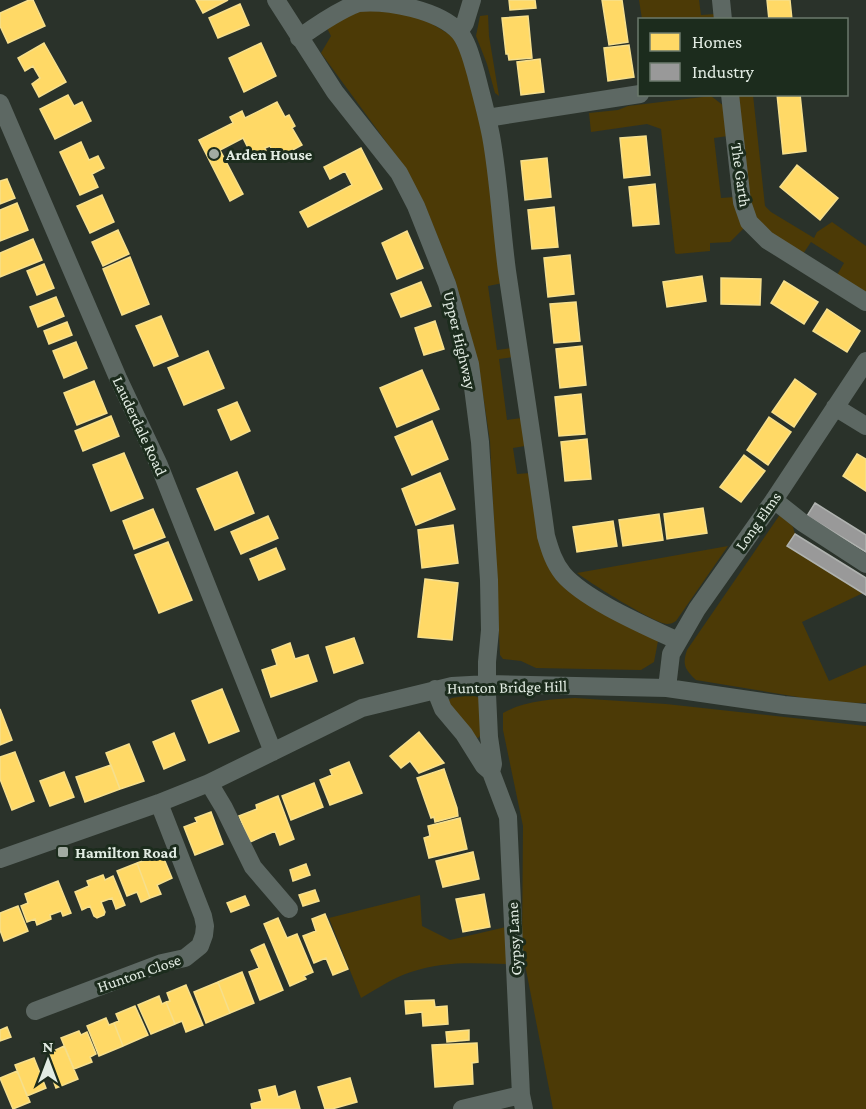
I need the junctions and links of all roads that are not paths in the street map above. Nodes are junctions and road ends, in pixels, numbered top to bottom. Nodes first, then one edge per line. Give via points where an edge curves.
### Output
1 (276, 0) edge
2 (472, 0) edge
3 (721, 0) edge
4 (723, 18) edge
5 (459, 32) junction
6 (299, 38) junction
7 (638, 94) edge
8 (730, 96) edge
9 (0, 103) edge
10 (487, 118) junction
11 (866, 302) edge
12 (866, 361) edge
13 (835, 406) junction
14 (866, 426) edge
15 (774, 500) junction
16 (866, 564) edge
17 (678, 641) junction
18 (488, 684) junction
19 (667, 688) junction
20 (435, 689) junction
21 (866, 713) edge
22 (273, 752) junction
23 (491, 772) junction
24 (209, 783) junction
25 (159, 803) junction
26 (0, 859) edge
27 (289, 909) dead end
28 (35, 1011) dead end
29 (523, 1102) edge
30 (462, 1109) edge

1 - 6 street, Upper Highway
2 - 5 street
3 - 4 street
5 - 6 street via 438,16 382,0 351,7
5 - 10 street via 474,68
6 - 18 street, Upper Highway via 335,92 399,173 447,284 470,364 480,442 489,580
7 - 10 street
8 - 11 street, The Garth via 742,202 749,222 767,240
9 - 22 street, Lauderdale Road via 159,465
10 - 17 street via 552,556 576,587
12 - 13 street, Long Elms
13 - 14 street
13 - 15 street, Long Elms
15 - 16 street
15 - 17 street, Long Elms
17 - 19 street, Long Elms via 671,654
18 - 19 street, Hunton Bridge Hill
18 - 20 street, Hunton Bridge Hill
18 - 23 street, Gypsy Lane
19 - 21 street, Hunton Bridge Hill
20 - 22 street, Hunton Bridge Hill via 362,708
20 - 23 street, Gypsy Lane via 443,709
22 - 24 street, Hunton Bridge Hill
23 - 29 street, Gypsy Lane via 508,817
24 - 25 street, Hunton Bridge Hill
24 - 27 street via 254,867
25 - 26 street, Hunton Bridge Hill
25 - 28 street, Hunton Close via 203,916 200,946 185,958
29 - 30 street

